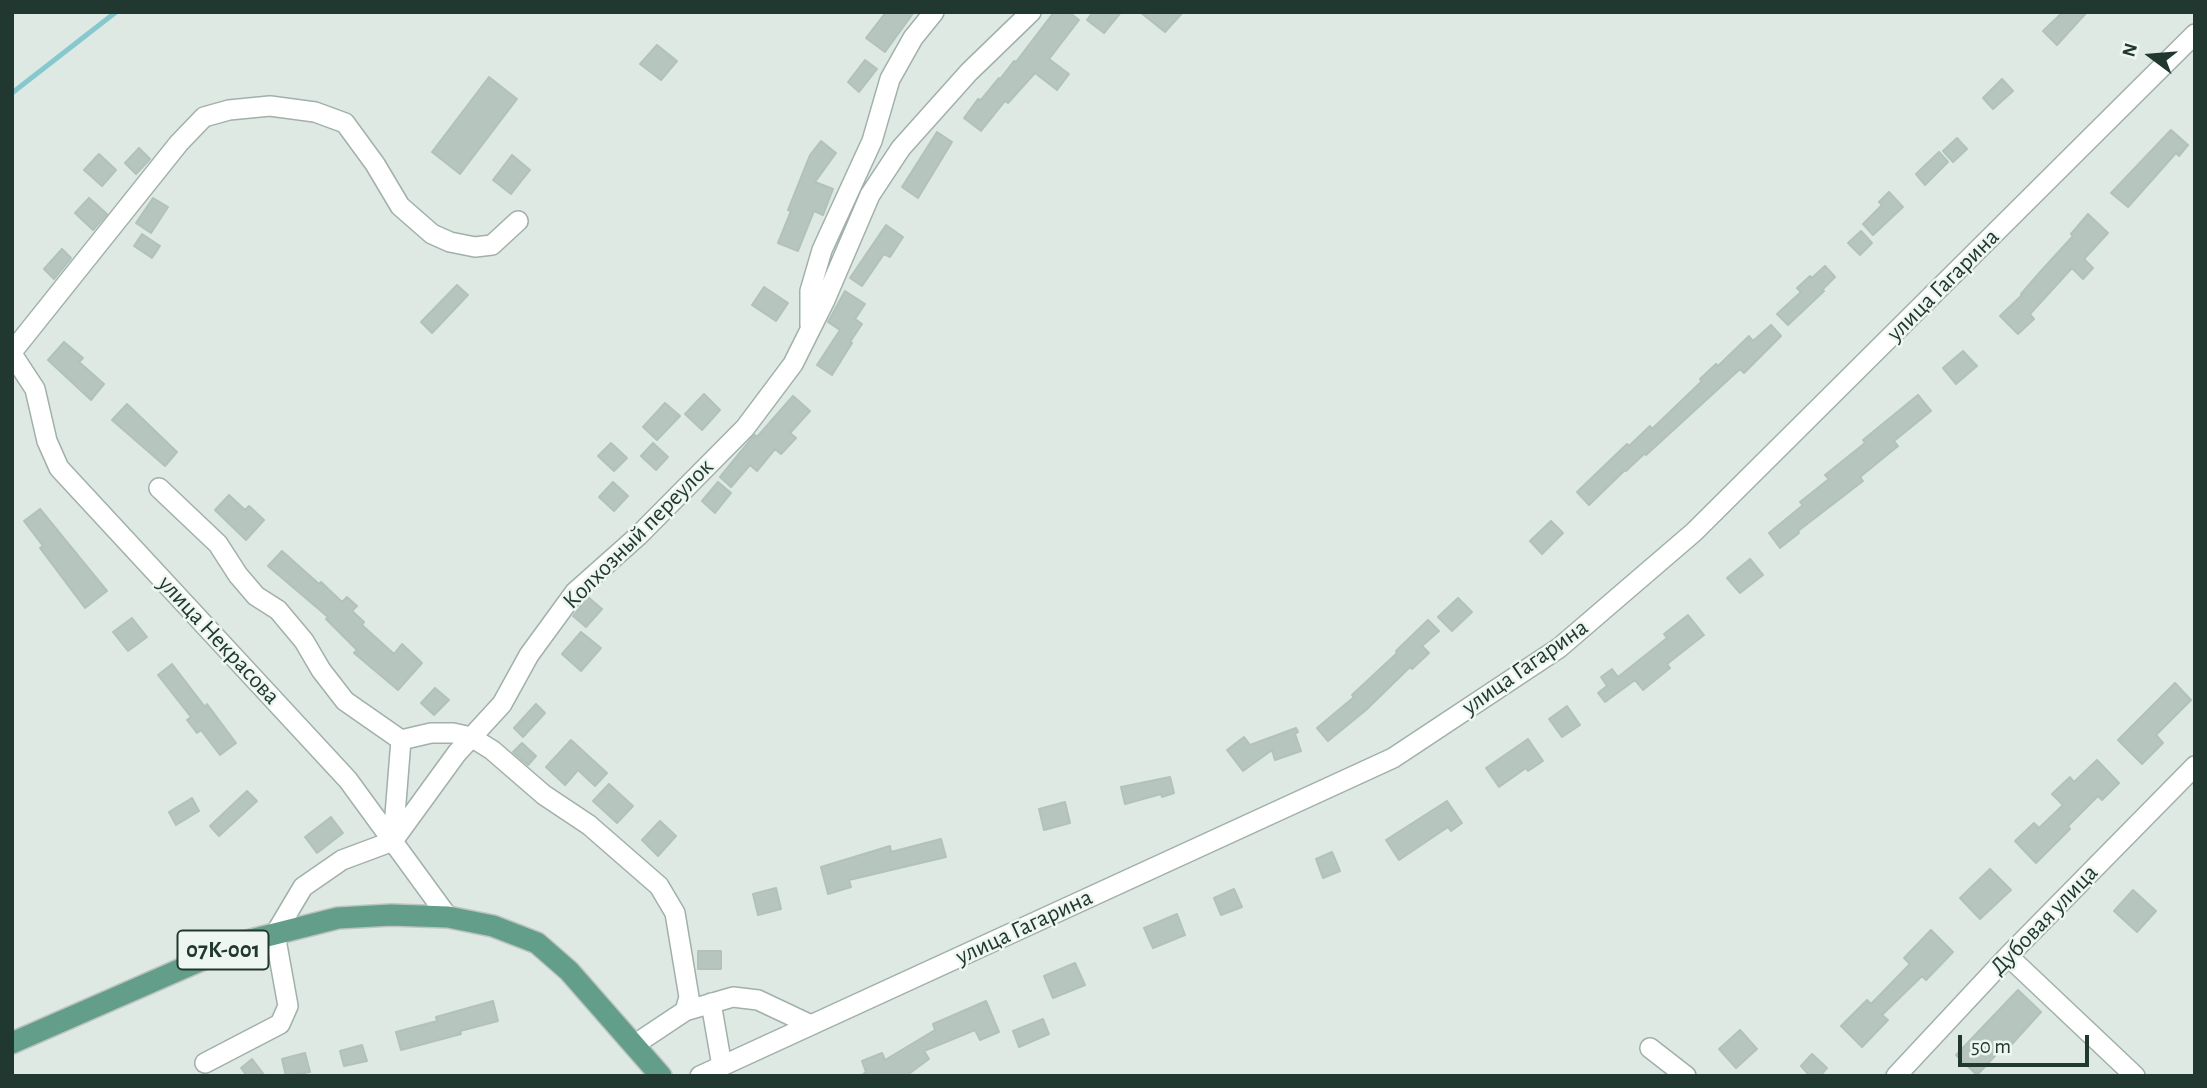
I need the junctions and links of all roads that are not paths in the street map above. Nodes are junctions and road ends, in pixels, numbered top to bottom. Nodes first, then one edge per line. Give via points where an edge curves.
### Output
1 (934, 12) edge
2 (1031, 12) edge
3 (2195, 34) edge
4 (518, 221) dead end
5 (810, 330) junction
6 (12, 353) edge
7 (159, 488) dead end
8 (471, 737) junction
9 (401, 740) junction
10 (2195, 766) edge
11 (393, 841) junction
12 (448, 917) junction
13 (275, 934) junction
14 (2008, 956) junction
15 (711, 1003) junction
16 (685, 1011) junction
17 (811, 1025) junction
18 (12, 1043) edge
19 (634, 1045) junction
20 (1650, 1048) dead end
21 (205, 1063) dead end
22 (722, 1066) junction
23 (661, 1076) edge
24 (700, 1076) edge
25 (1686, 1076) edge
26 (1896, 1076) edge
27 (2135, 1076) edge

1 - 5 street, Колхозный переулок via 890,79 872,141 822,250 810,290
2 - 5 street, Колхозный переулок via 901,148 870,195
3 - 17 street, улица Гагарина via 1694,532 1559,648 1393,758
4 - 6 street, улица Некрасова via 492,245 450,242 432,234 400,206 345,123 315,112 270,106 229,110 204,117 179,143
5 - 8 street, Колхозный переулок via 793,364 745,428 575,592 529,654 502,704
6 - 11 street, улица Некрасова via 35,389 47,441 60,468 348,780
7 - 9 street via 218,544 256,596 278,610 345,701
8 - 9 street via 431,733
8 - 11 street, Колхозный переулок
8 - 16 street via 589,825 659,886 675,913 689,997
9 - 11 street
10 - 14 street, Дубовая улица
11 - 12 street, улица Некрасова
11 - 13 street via 342,860 303,887
12 - 13 main road, 07К-001 via 338,918
12 - 19 main road, 07К-001 via 494,926 537,943 569,971
13 - 18 main road, 07К-001 via 243,942
13 - 21 street via 288,1006 280,1024
14 - 26 street, Дубовая улица
14 - 27 street
15 - 16 street
15 - 17 street via 733,997 758,1000
15 - 22 street
16 - 19 street
17 - 22 street, улица Гагарина
19 - 23 main road, 07К-001
20 - 25 street
22 - 24 street, улица Гагарина

